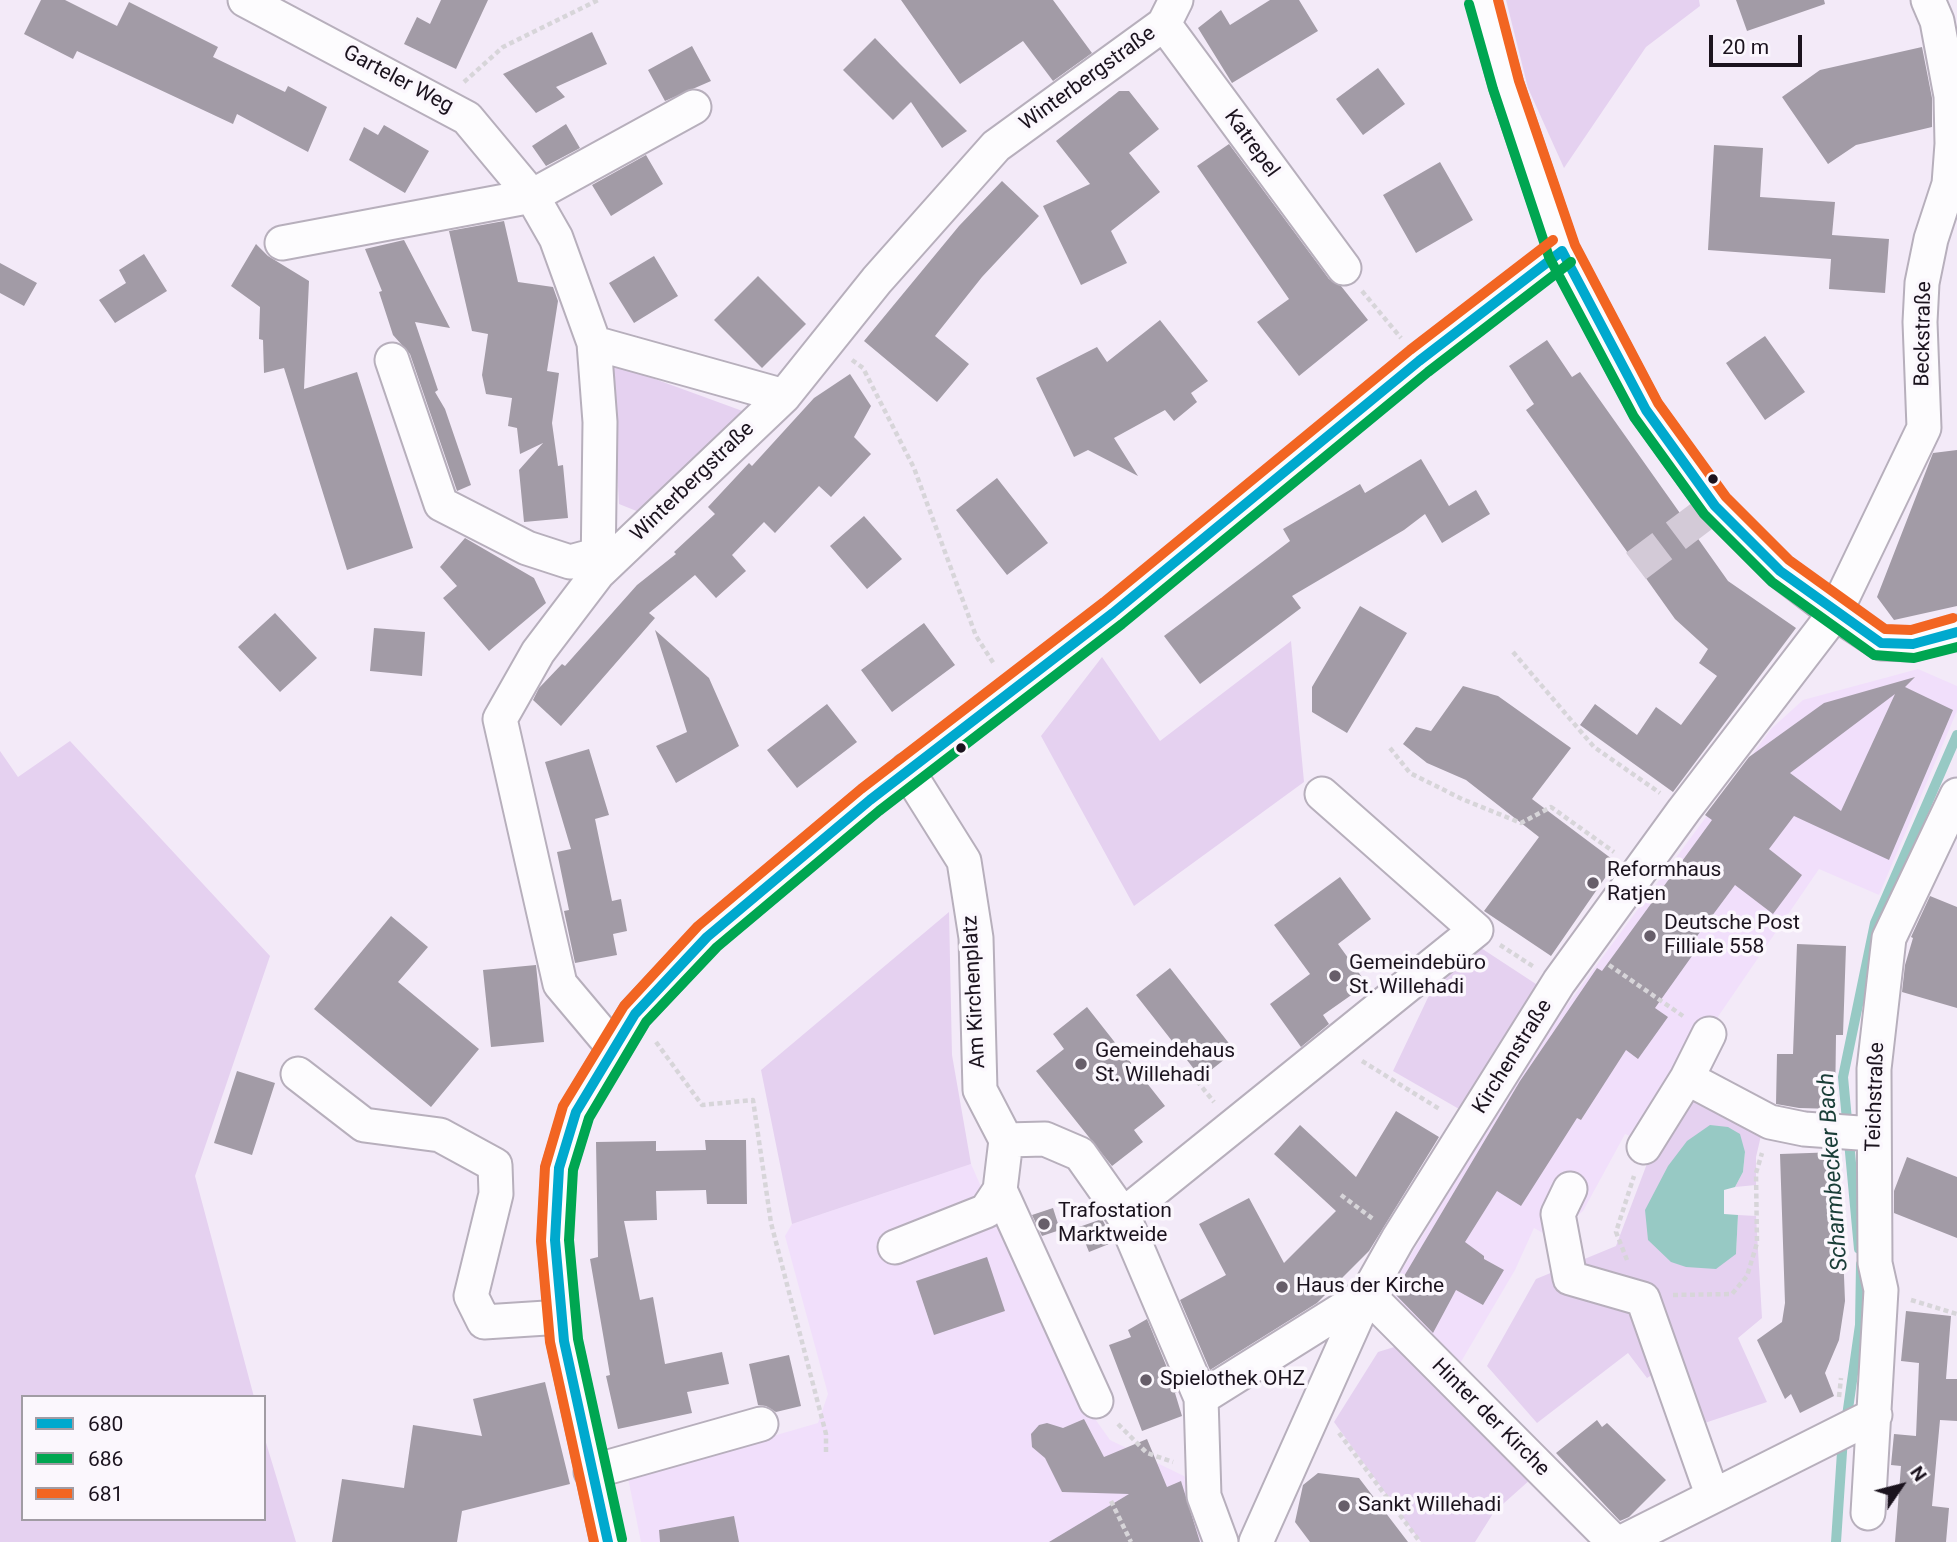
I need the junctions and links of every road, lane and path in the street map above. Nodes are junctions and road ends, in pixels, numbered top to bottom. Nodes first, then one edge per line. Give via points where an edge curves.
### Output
1 (245, 0) edge
2 (598, 0) edge
3 (1483, 0) edge
4 (1941, 8) edge
5 (1170, 12) edge
6 (447, 105) junction
7 (694, 107) dead end
8 (532, 196) junction
9 (282, 243) dead end
10 (1562, 251) junction
11 (1344, 268) joint
12 (826, 340) junction
13 (594, 343) junction
14 (392, 360) dead end
15 (1419, 361) junction
16 (784, 396) junction
17 (597, 564) junction
18 (1835, 613) junction
19 (1957, 632) edge
20 (1513, 652) dead end
21 (1014, 690) junction
22 (1390, 748) dead end
23 (907, 770) junction
24 (1322, 794) dead end
25 (1957, 794) edge
26 (1684, 810) junction
27 (1640, 871) junction
28 (1476, 930) junction
29 (1584, 948) junction
30 (1559, 982) junction
31 (635, 1014) junction
32 (1709, 1034) joint
33 (1335, 1044) junction
34 (613, 1047) junction
35 (298, 1074) dead end
36 (1687, 1078) junction
37 (1770, 1122) junction
38 (1470, 1128) junction
39 (1856, 1132) junction
40 (1006, 1140) junction
41 (1643, 1147) joint
42 (1570, 1189) dead end
43 (1000, 1190) junction
44 (1341, 1195) dead end
45 (1123, 1215) junction
46 (1398, 1239) junction
47 (895, 1247) dead end
48 (1881, 1290) junction
49 (1367, 1294) junction
50 (1643, 1299) junction
51 (1957, 1314) edge
52 (562, 1317) junction
53 (1842, 1370) dead end
54 (1201, 1398) junction
55 (1096, 1401) joint
56 (1317, 1404) junction
57 (1867, 1419) junction
58 (761, 1424) dead end
59 (1829, 1438) junction
60 (825, 1455) dead end
61 (592, 1472) junction
62 (1203, 1473) junction
63 (1712, 1494) junction
64 (1111, 1501) dead end
65 (1868, 1513) dead end
66 (608, 1542) edge
67 (1131, 1542) edge
68 (1222, 1542) edge
69 (1256, 1542) edge
70 (1420, 1542) edge
71 (1614, 1542) edge
72 (1622, 1542) edge

1 - 6 street, Garteler Weg
2 - 6 path via 503,47 470,74
3 - 10 street via 1506,85
4 - 18 street, Beckstraße via 1952,144 1949,184 1922,283 1924,428
5 - 11 street, Katrepel
5 - 12 street, Winterbergstraße via 996,146
6 - 8 street, Garteler Weg via 467,118
7 - 8 street
8 - 9 street
8 - 13 street, Garteler Weg via 556,238
10 - 15 street
10 - 18 street via 1646,410 1715,506 1780,571
11 - 15 path
12 - 16 street, Winterbergstraße
12 - 21 path via 863,368 914,468 976,636
13 - 16 street
13 - 17 street, Garteler Weg via 600,422
14 - 17 street via 441,504 527,548 570,562
15 - 21 street
16 - 17 street, Winterbergstraße
17 - 34 street, Winterbergstraße via 500,719 560,984
18 - 19 street via 1881,643 1913,644
18 - 26 street, Kirchenstraße
20 - 26 path via 1594,747
21 - 23 street
22 - 27 path via 1410,773 1521,823 1551,807
23 - 31 street via 707,937
23 - 40 street, Am Kirchenplatz via 964,861 976,937 980,1090
24 - 28 street
25 - 39 street, Teichstraße via 1889,938 1874,1069
26 - 27 street, Kirchenstraße
27 - 29 street, Kirchenstraße
28 - 30 path
28 - 33 street
29 - 30 street, Kirchenstraße
29 - 32 path
30 - 38 street, Kirchenstraße
31 - 34 street
31 - 60 path via 702,1105 753,1100 771,1223 826,1434
32 - 36 street
33 - 38 path
33 - 45 street
34 - 52 street via 576,1112 559,1168 555,1240
35 - 52 street via 364,1125 440,1135 495,1165 496,1194 471,1296 484,1322
36 - 37 street
36 - 41 street
37 - 39 street
37 - 50 path via 1756,1173 1757,1243 1747,1276 1732,1294
38 - 46 street, Kirchenstraße
39 - 48 street, Teichstraße
40 - 43 street
40 - 45 street via 1045,1139 1080,1154
41 - 50 path via 1616,1232
42 - 50 street via 1558,1214 1570,1278
43 - 47 street via 986,1211
43 - 55 street
44 - 46 path
45 - 54 street
46 - 49 street, Kirchenstraße
48 - 51 path
48 - 57 street, Teichstraße
49 - 54 street
49 - 56 street, Kirchenstraße
49 - 71 street, Hinter der Kirche
50 - 63 street
52 - 61 street
53 - 59 path
54 - 62 street
55 - 62 path via 1147,1453
56 - 69 street, Kirchenstraße
56 - 70 path
57 - 59 street
57 - 65 street, Teichstraße
58 - 61 street
59 - 63 street
61 - 66 street
62 - 68 street via 1204,1496
63 - 72 street
64 - 67 path

